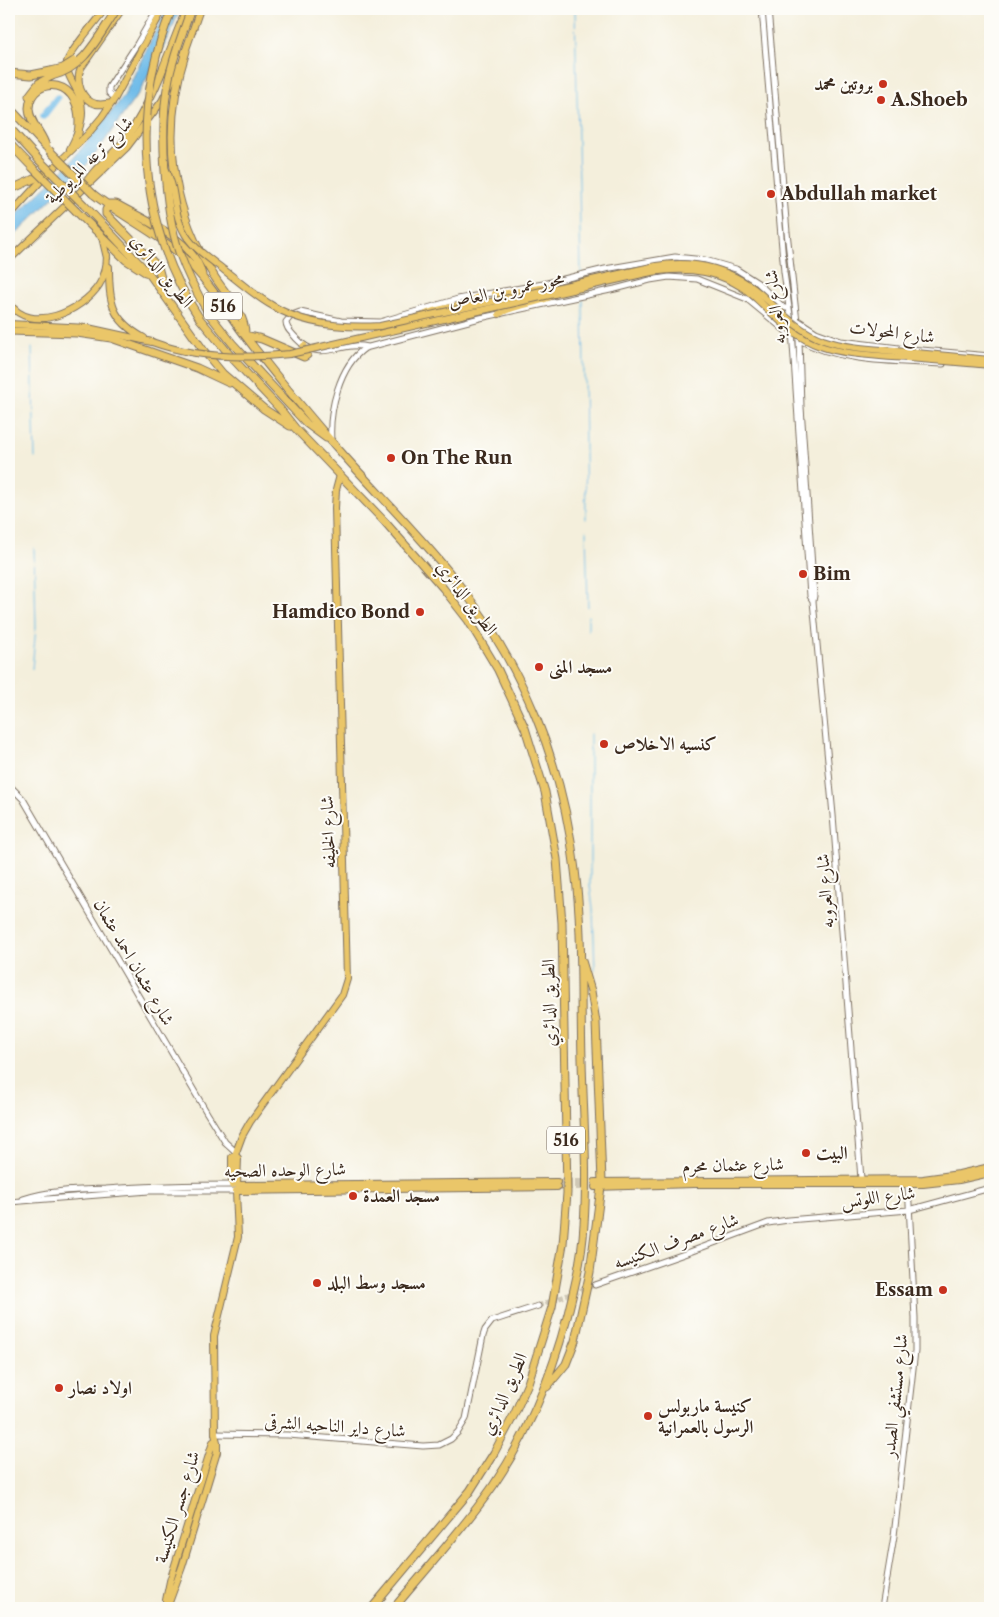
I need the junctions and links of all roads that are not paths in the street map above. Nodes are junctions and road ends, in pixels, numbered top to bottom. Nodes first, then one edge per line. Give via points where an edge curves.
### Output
1 (105, 9) edge
2 (112, 9) edge
3 (117, 9) edge
4 (122, 9) edge
5 (156, 9) edge
6 (163, 9) edge
7 (172, 9) edge
8 (187, 9) edge
9 (191, 9) edge
10 (200, 9) edge
11 (762, 9) edge
12 (768, 9) edge
13 (186, 51) junction
14 (69, 58) junction
15 (81, 68) junction
16 (9, 73) edge
17 (52, 74) junction
18 (113, 100) junction
19 (9, 107) edge
20 (30, 116) junction
21 (9, 128) edge
22 (78, 134) junction
23 (9, 143) edge
24 (48, 149) junction
25 (68, 153) junction
26 (166, 168) junction
27 (48, 172) junction
28 (9, 188) edge
29 (83, 188) junction
30 (108, 206) junction
31 (9, 216) edge
32 (102, 237) junction
33 (790, 254) junction
34 (107, 255) junction
35 (783, 255) junction
36 (9, 260) edge
37 (150, 275) junction
38 (160, 289) junction
39 (554, 292) junction
40 (496, 293) junction
41 (479, 296) junction
42 (9, 303) edge
43 (787, 308) junction
44 (499, 314) junction
45 (421, 317) junction
46 (796, 319) junction
47 (9, 324) edge
48 (775, 324) junction
49 (806, 326) junction
50 (9, 331) edge
51 (245, 335) junction
52 (793, 337) junction
53 (801, 341) junction
54 (152, 342) junction
55 (304, 346) junction
56 (368, 347) junction
57 (951, 353) junction
58 (990, 356) edge
59 (990, 360) edge
60 (950, 364) junction
61 (990, 366) edge
62 (237, 388) junction
63 (295, 428) junction
64 (331, 441) junction
65 (340, 475) junction
66 (813, 601) junction
67 (9, 785) edge
68 (580, 955) junction
69 (236, 1154) junction
70 (990, 1166) edge
71 (990, 1173) edge
72 (861, 1179) junction
73 (557, 1184) tunnel mouth
74 (598, 1184) junction
75 (908, 1185) junction
76 (235, 1187) junction
77 (990, 1188) edge
78 (9, 1202) edge
79 (909, 1210) junction
80 (768, 1223) joint
81 (594, 1285) tunnel mouth
82 (538, 1306) tunnel mouth
83 (544, 1389) junction
84 (216, 1436) junction
85 (167, 1606) edge
86 (372, 1608) edge
87 (394, 1608) edge
88 (882, 1608) edge

1 - 14 main road
2 - 17 highway, bridge via 78,57
3 - 17 highway, bridge via 83,59 70,70
4 - 15 main road
5 - 18 street via 108,89
6 - 18 main road, شارع ترعه المريوطية
7 - 63 highway, الطريق الدائري / 516, bridge via 160,43 149,97 148,176 161,240 200,319
8 - 29 highway via 162,71 128,136
9 - 26 highway, الطريق الدائري / 516, bridge via 166,95
10 - 13 main road, شارع ترعه المريوطية
11 - 35 street, شارع العروبه
12 - 33 street, شارع العروبه
13 - 29 main road, شارع ترعه المريوطية via 169,89 144,127 116,159
13 - 51 highway via 172,111 171,148 176,184 200,252 245,322
14 - 15 main road via 72,65
14 - 22 main road via 68,73 83,108
15 - 18 main road via 78,82 85,97 96,104
16 - 17 highway
17 - 20 highway via 29,95 27,107
18 - 25 main road, شارع ترعه المريوطية via 92,129
19 - 24 highway, الطريق الدائري / 516
20 - 22 highway via 30,102 37,93 48,86 60,86 77,104
20 - 24 highway
21 - 37 highway, الطريق الدائري / 516, bridge
22 - 25 main road
23 - 32 highway, bridge
24 - 30 highway, الطريق الدائري / 516, bridge
25 - 27 main road, شارع ترعه المريوطية
26 - 45 main road, محور عمرو بن العاص, bridge via 172,182 178,220 189,240 272,306 301,318 346,326 380,326
26 - 64 highway, الطريق الدائري / 516, bridge via 178,250 209,314 307,424
27 - 28 highway
27 - 31 main road, شارع ترعه المريوطية
29 - 36 main road, شارع ترعه المريوطية
30 - 38 highway via 106,214 158,267
30 - 51 highway, الطريق الدائري / 516 via 172,248 203,278
32 - 34 main road
32 - 37 highway via 129,262
33 - 35 street
33 - 46 street, شارع العروبه
34 - 42 main road via 106,271 98,286 68,311 31,318 20,314
34 - 54 main road via 112,306 124,324
35 - 43 street, شارع العروبه
37 - 38 highway, الطريق الدائري / 516
38 - 62 highway, الطريق الدائري / 516 via 210,359
39 - 40 main road via 546,286
39 - 44 main road via 541,301
39 - 45 main road, محور عمرو بن العاص, bridge
39 - 54 main road, محور عمرو بن العاص, bridge via 290,354 259,357 201,355
39 - 59 main road, محور عمرو بن العاص, bridge via 656,266 676,263 698,265 742,280 796,326 828,342 865,349
39 - 61 main road, محور عمرو بن العاص, bridge via 656,271 696,270 738,285 789,329 820,346 850,353
40 - 41 street
40 - 43 street via 605,268 685,257 716,262 741,272
41 - 45 main road
41 - 55 street via 373,323 341,322 297,312 286,321 286,325
43 - 48 street via 786,319
43 - 52 street, شارع العروبه
44 - 48 street via 650,280 679,277 706,282 741,297
44 - 56 street
46 - 49 street, شارع المحولات
46 - 53 street, شارع العروبه
47 - 54 main road, محور عمرو بن العاص via 88,328
48 - 52 street
49 - 53 street
49 - 57 street, شارع المحولات via 841,340
50 - 62 highway via 77,333 111,338 211,374
51 - 55 highway via 304,357 307,355
51 - 64 highway, الطريق الدائري / 516
52 - 66 street, شارع العروبه via 810,596
53 - 60 street, شارع المحولات via 850,357
53 - 66 street, شارع العروبه via 801,407
55 - 56 street via 319,352 352,345
56 - 64 street via 350,366 336,394 331,417
57 - 58 street, شارع المحولات
57 - 60 street
60 - 61 street, شارع المحولات
62 - 63 highway, الطريق الدائري / 516
63 - 65 highway, الطريق الدائري / 516
64 - 68 highway, الطريق الدائري / 516 via 453,576 492,631 521,682 554,764 563,800 576,873
65 - 69 main road, شارع الخليفه via 334,508 347,979 342,994 247,1126
65 - 86 highway, الطريق الدائري / 516 via 443,588 476,632 504,682 525,728 541,776 555,842 562,923 567,1194 558,1277 548,1323 528,1383 494,1453 470,1491
66 - 72 street, شارع العروبه
67 - 69 street, شارع عثمان احمد عثمان via 23,798 205,1110
68 - 74 highway via 596,1022
68 - 83 highway, الطريق الدائري / 516 via 585,1221 569,1312
69 - 76 main road, شارع الخليفه
70 - 72 main road, شارع عثمان محرم via 923,1179
71 - 75 main road, شارع عثمان محرم
72 - 74 main road, شارع عثمان محرم
73 - 76 main road, شارع الوحده الصحيه
74 - 75 main road, شارع عثمان محرم
74 - 83 highway via 591,1265 575,1341 566,1364
75 - 79 street, شارع مستشفي الصدر
76 - 78 street, شارع الوحده الصحيه via 102,1191
76 - 84 main road, شارع الخليفه via 238,1238 214,1336
77 - 79 street, شارع اللوتس
79 - 80 street, شارع اللوتس
79 - 88 street, شارع مستشفي الصدر via 915,1351 894,1536
80 - 81 street, شارع مصرف الكنيسه
82 - 84 street, شارع داير الناحيه الشرقى via 488,1325 466,1419 458,1432 438,1445 288,1435
83 - 87 highway, الطريق الدائري / 516 via 522,1438 479,1506
84 - 85 main road, شارع جسر الكنيسة via 170,1581

